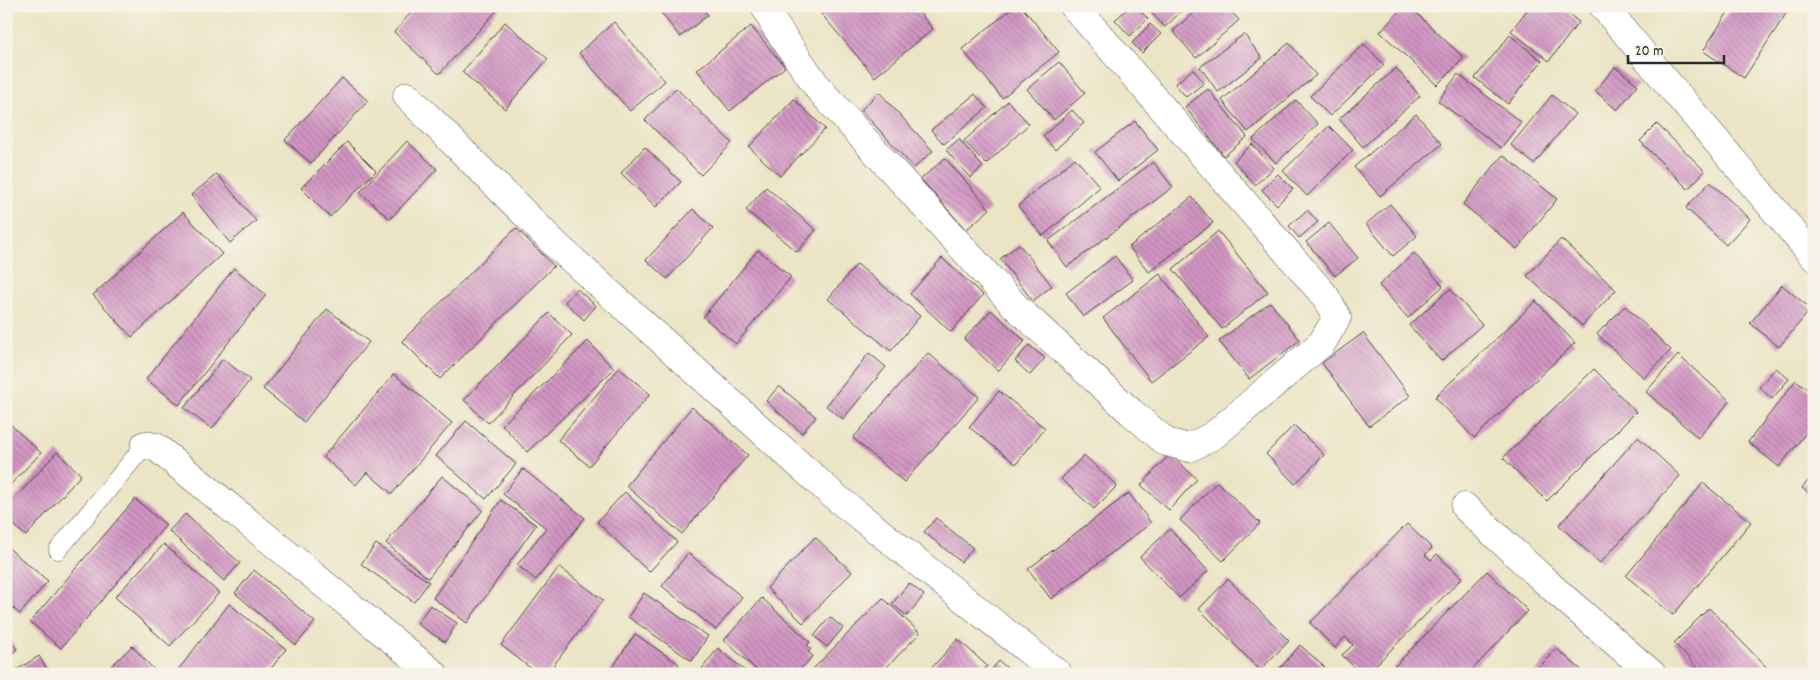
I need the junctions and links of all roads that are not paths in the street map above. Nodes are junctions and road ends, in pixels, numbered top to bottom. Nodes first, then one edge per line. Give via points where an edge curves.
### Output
1 (765, 6) edge
2 (1074, 6) edge
3 (1603, 6) edge
4 (407, 96) dead end
5 (1814, 257) edge
6 (145, 445) joint
7 (1465, 507) dead end
8 (58, 550) dead end
9 (434, 674) edge
10 (1058, 674) edge
11 (1652, 674) edge

1 - 2 street via 818,88 1015,306 1166,442 1189,448 1214,435 1322,343 1337,317 1325,296
3 - 5 street
4 - 10 street via 556,245 833,495
6 - 8 lane
6 - 9 street via 156,448
7 - 11 street

